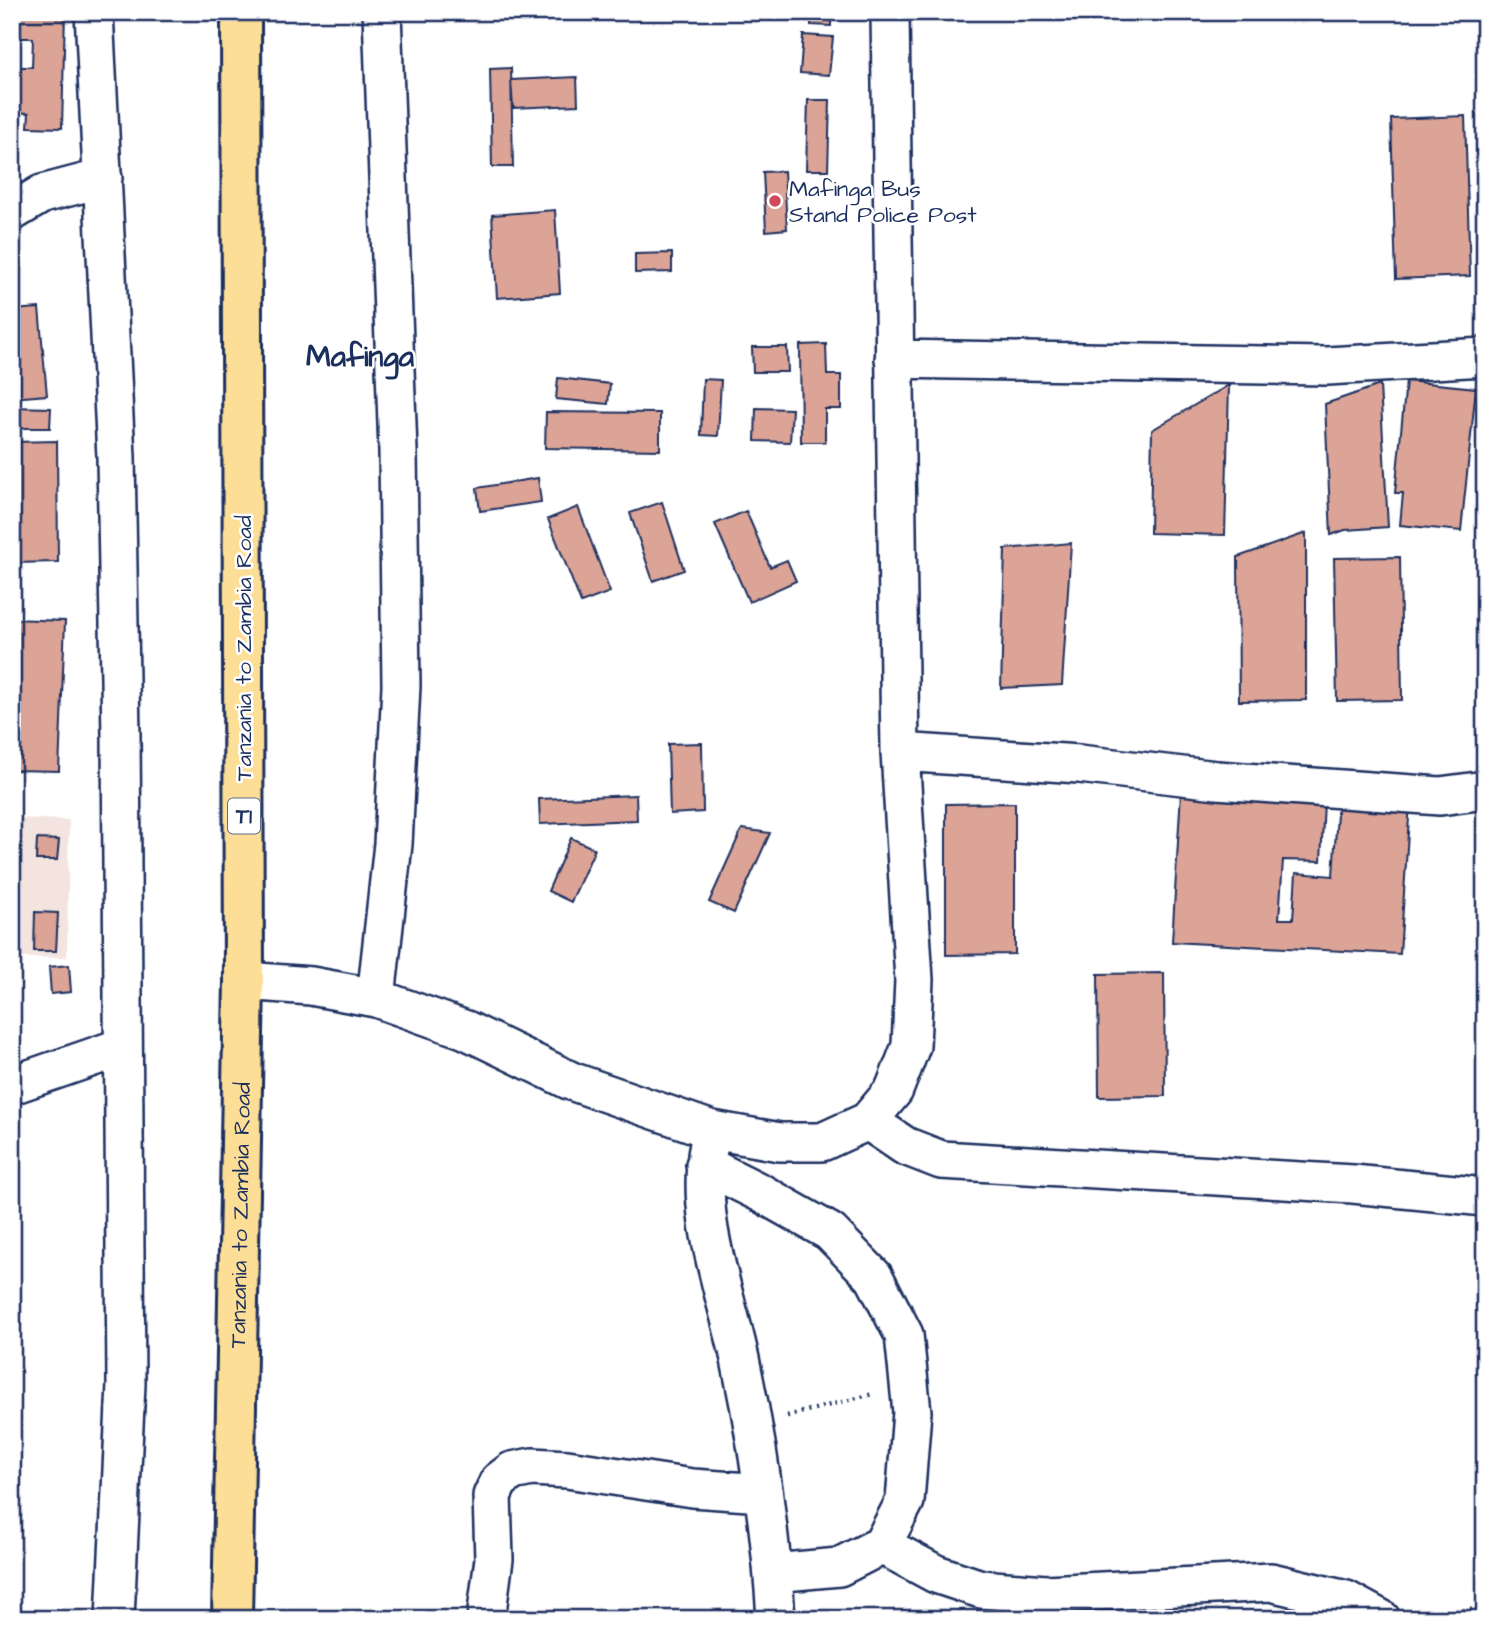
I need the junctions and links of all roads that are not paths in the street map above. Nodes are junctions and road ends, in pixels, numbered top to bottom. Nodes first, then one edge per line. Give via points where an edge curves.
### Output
1 (94, 12) edge
2 (241, 12) edge
3 (382, 12) edge
4 (890, 12) edge
5 (103, 178) junction
6 (12, 212) edge
7 (1484, 358) edge
8 (894, 359) junction
9 (900, 752) junction
10 (1485, 790) edge
11 (244, 981) junction
12 (376, 998) junction
13 (122, 1047) junction
14 (12, 1084) edge
15 (868, 1121) junction
16 (712, 1130) junction
17 (705, 1165) junction
18 (1485, 1197) edge
19 (763, 1493) junction
20 (882, 1545) junction
21 (773, 1573) junction
22 (1395, 1617) edge
23 (115, 1619) edge
24 (232, 1619) edge
25 (486, 1619) edge
26 (776, 1619) edge

1 - 5 street
2 - 11 highway, Tanzania to Zambia Road / T1
3 - 12 street via 398,438 401,686 394,844
4 - 8 street
5 - 6 street via 42,194
5 - 13 street via 117,471
7 - 8 street via 1327,366
8 - 9 street
9 - 10 street via 1440,796
9 - 15 street via 914,981 911,1045 894,1090
11 - 12 street via 311,986
11 - 24 highway, Tanzania to Zambia Road / T1
12 - 16 street via 466,1030 571,1081
13 - 14 street
13 - 23 street via 125,1384
15 - 16 street via 822,1142 780,1142
15 - 18 street via 905,1146 941,1160 1353,1184
16 - 17 street
17 - 19 street via 704,1197
17 - 20 street via 830,1233 874,1277 904,1335 912,1412 905,1501
19 - 21 street
19 - 25 street via 692,1488 566,1469 512,1471 499,1481 492,1496 494,1559
20 - 21 street via 839,1567
20 - 22 street via 936,1574 981,1589 1046,1594 1271,1582
21 - 26 street

